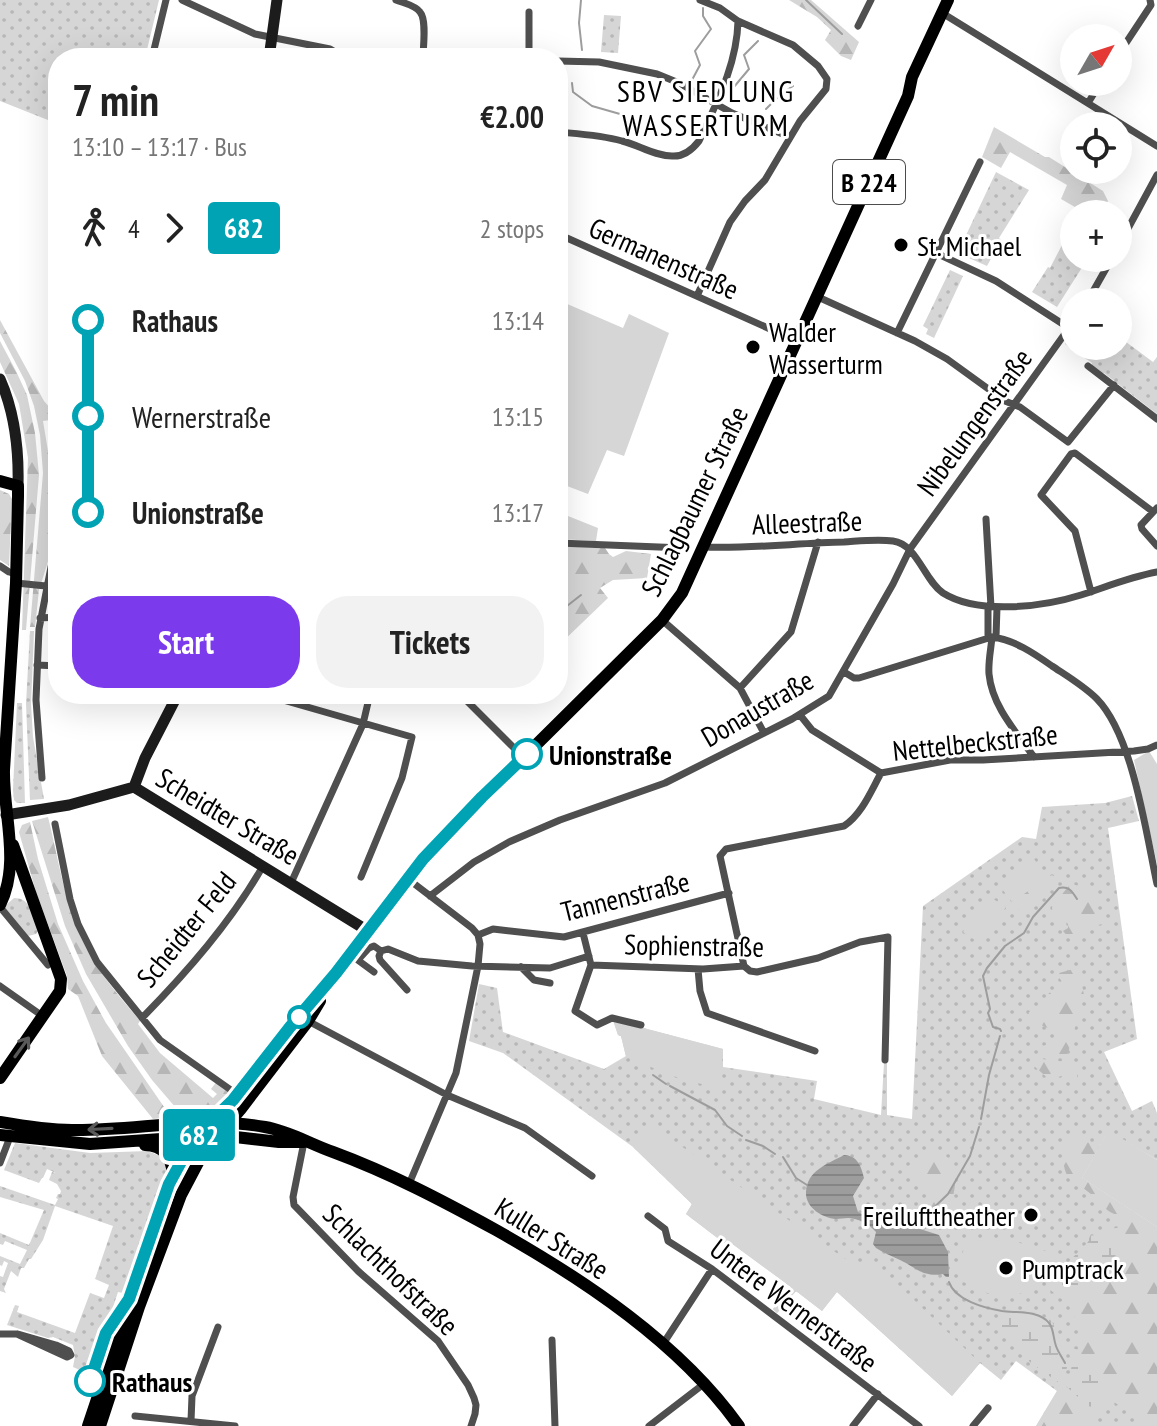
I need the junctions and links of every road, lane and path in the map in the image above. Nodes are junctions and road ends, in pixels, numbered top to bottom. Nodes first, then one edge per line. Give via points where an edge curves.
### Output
1 (166, 0) edge
2 (182, 0) edge
3 (277, 0) edge
4 (396, 0) edge
5 (700, 0) edge
6 (871, 0) edge
7 (951, 0) edge
8 (1153, 5) edge
9 (529, 12) dead end
10 (951, 19) junction
11 (738, 21) junction
12 (858, 26) dead end
13 (1132, 35) edge
14 (271, 38) junction
15 (154, 48) edge
16 (270, 48) edge
17 (325, 48) edge
18 (423, 48) edge
19 (529, 48) edge
20 (568, 61) edge
21 (908, 96) junction
22 (1092, 96) edge
23 (1088, 103) junction
24 (716, 104) junction
25 (568, 133) edge
26 (790, 137) junction
27 (1157, 146) edge
28 (980, 162) dead end
29 (1157, 175) edge
30 (1132, 221) edge
31 (568, 238) edge
32 (936, 253) junction
33 (697, 296) junction
34 (818, 297) junction
35 (1060, 319) edge
36 (897, 333) junction
37 (1060, 340) edge
38 (797, 341) junction
39 (1088, 366) dead end
40 (0, 379) edge
41 (1114, 385) junction
42 (1014, 405) junction
43 (1157, 419) edge
44 (0, 481) edge
45 (18, 486) junction
46 (1155, 509) edge
47 (986, 519) dead end
48 (818, 542) junction
49 (568, 543) edge
50 (1157, 546) edge
51 (703, 547) junction
52 (684, 548) dead end
53 (910, 549) junction
54 (0, 566) edge
55 (1157, 572) edge
56 (48, 577) edge
57 (16, 578) junction
58 (46, 586) junction
59 (1091, 592) junction
60 (992, 607) junction
61 (40, 618) junction
62 (48, 618) edge
63 (662, 620) junction
64 (992, 637) junction
65 (37, 665) junction
66 (48, 666) edge
67 (844, 672) junction
68 (740, 688) junction
69 (173, 704) edge
70 (296, 704) edge
71 (368, 704) edge
72 (470, 704) edge
73 (800, 715) junction
74 (363, 724) junction
75 (764, 733) junction
76 (1157, 745) edge
77 (1126, 751) junction
78 (523, 757) junction
79 (1034, 757) junction
80 (881, 773) junction
81 (42, 778) dead end
82 (134, 787) junction
83 (6, 815) junction
84 (55, 824) dead end
85 (10, 837) junction
86 (263, 866) junction
87 (361, 877) dead end
88 (408, 879) junction
89 (291, 883) junction
90 (1157, 884) edge
91 (729, 893) junction
92 (430, 896) junction
93 (33, 900) junction
94 (1, 903) edge
95 (45, 931) junction
96 (368, 931) junction
97 (583, 933) junction
98 (478, 935) junction
99 (30, 943) junction
100 (381, 951) junction
101 (354, 958) junction
102 (590, 960) junction
103 (48, 965) dead end
104 (478, 966) junction
105 (744, 966) junction
106 (521, 967) junction
107 (698, 969) junction
108 (374, 972) dead end
109 (336, 973) junction
110 (550, 983) dead end
111 (0, 986) edge
112 (407, 990) dead end
113 (44, 1017) junction
114 (142, 1018) junction
115 (308, 1021) junction
116 (641, 1025) dead end
117 (815, 1051) dead end
118 (885, 1060) dead end
119 (0, 1078) edge
120 (447, 1095) junction
121 (240, 1098) junction
122 (265, 1127) junction
123 (210, 1128) junction
124 (6, 1129) edge
125 (304, 1142) junction
126 (90, 1144) junction
127 (0, 1163) edge
128 (173, 1174) junction
129 (592, 1176) dead end
130 (409, 1184) junction
131 (648, 1216) dead end
132 (712, 1269) junction
133 (218, 1327) dead end
134 (0, 1334) edge
135 (552, 1340) dead end
136 (662, 1344) junction
137 (69, 1351) dead end
138 (705, 1383) junction
139 (878, 1394) junction
140 (988, 1408) dead end
141 (135, 1416) dead end
142 (194, 1423) edge
143 (88, 1426) edge
144 (100, 1426) edge
145 (235, 1426) edge
146 (471, 1426) edge
147 (555, 1426) edge
148 (649, 1426) edge
149 (739, 1426) edge
150 (853, 1426) edge
151 (919, 1426) edge
152 (973, 1426) edge

1 - 15 street
2 - 14 street
3 - 14 street
4 - 18 street via 422,16
5 - 11 street
6 - 12 street
7 - 10 main road, Schlagbaumer Straße / B 224
7 - 21 main road, Schlagbaumer Straße / B 224
8 - 13 street
9 - 19 street
10 - 21 main road, Schlagbaumer Straße / B 224
10 - 23 street
11 - 24 street via 733,60
11 - 26 street via 797,48 827,79 826,89
14 - 16 street
14 - 17 street
20 - 24 street via 647,71
21 - 34 main road, Schlagbaumer Straße / B 224
22 - 23 street
23 - 27 street
24 - 25 street via 699,141 675,156
24 - 26 street
26 - 33 street via 765,180 730,222
28 - 32 street
29 - 30 street
31 - 33 street, Germanenstraße
32 - 35 street
32 - 36 street
33 - 38 street, Germanenstraße
34 - 36 street
34 - 38 main road, Schlagbaumer Straße / B 224
36 - 42 street via 947,359
37 - 42 street, Nibelungenstraße
38 - 51 main road, Schlagbaumer Straße / B 224
39 - 41 street
40 - 45 street via 16,429
41 - 42 street via 1068,442
41 - 43 street
42 - 53 street, Nibelungenstraße
44 - 45 main road
45 - 57 main road
46 - 50 street via 1141,525
46 - 59 street via 1071,454 1041,495 1075,531
47 - 60 street
48 - 51 street, Alleestraße
48 - 53 street, Alleestraße via 891,541
48 - 68 street via 791,632
49 - 52 street
51 - 63 main road, Schlagbaumer Straße / B 224 via 682,593
53 - 60 street via 942,592
53 - 67 street, Donaustraße
54 - 57 street
55 - 59 street
56 - 58 street
57 - 58 street
57 - 83 main road
58 - 61 street
59 - 60 street
60 - 64 street
61 - 62 street
61 - 65 street
63 - 68 street
63 - 78 main road, Schlagbaumer Straße / B 224
64 - 67 street via 859,678
64 - 77 street via 1013,643 1093,695
64 - 79 street via 993,693
65 - 66 street
65 - 81 street
67 - 73 street, Donaustraße via 829,696
68 - 75 street
69 - 82 street
70 - 74 street
71 - 74 street
72 - 78 street
73 - 75 street, Donaustraße
73 - 80 street, Nettelbeckstraße via 812,730
74 - 87 street via 412,737 402,778
74 - 89 street
75 - 92 street, Donaustraße via 665,783 509,842
76 - 77 street, Nettelbeckstraße
77 - 79 street, Nettelbeckstraße
77 - 90 street
78 - 88 main road, Schlagbaumer Straße / B 224
79 - 80 street, Nettelbeckstraße via 932,762
80 - 91 street via 844,826 726,849 720,856
82 - 83 street, Scheidter Straße
82 - 86 street, Scheidter Straße
83 - 85 main road
84 - 114 street via 83,934 97,962
85 - 93 main road
85 - 94 main road via 10,870
86 - 89 street, Scheidter Straße
86 - 114 street, Scheidter Feld via 205,948
88 - 92 street
88 - 96 main road, Schlagbaumer Straße / B 224
89 - 96 street, Scheidter Straße
91 - 97 street, Tannenstraße
91 - 105 street
92 - 98 street
93 - 94 main road via 18,894
93 - 95 main road
94 - 99 street
95 - 99 street
95 - 113 main road via 62,986
96 - 101 main road, Schlagbaumer Straße / B 224
97 - 98 street, Tannenstraße via 564,937 493,929
97 - 102 street
98 - 104 street
99 - 103 street
100 - 101 street via 371,947
100 - 104 street, Sophienstraße via 418,961
100 - 112 street via 380,960
101 - 108 street
101 - 109 main road, Schlagbaumer Straße / B 224
102 - 106 street, Sophienstraße
102 - 107 street, Sophienstraße
102 - 116 street via 576,1013 597,1025 612,1018
104 - 106 street, Sophienstraße
104 - 120 street
105 - 107 street, Sophienstraße
105 - 118 street, Sophienstraße via 757,972 888,937
106 - 110 street via 534,980
107 - 117 street via 707,1013
109 - 115 main road, Schlagbaumer Straße / B 224
109 - 121 main road, Schlagbaumer Straße / B 224
111 - 113 street
119 -> 113 main road
114 - 121 street via 169,1048
115 - 120 street
115 - 121 main road, Schlagbaumer Straße / B 224
120 - 129 street via 525,1128
120 - 130 street
121 - 122 main road
121 - 123 main road, Schlagbaumer Straße / B 224
121 - 123 main road
122 - 123 main road, Kuller Straße
122 - 125 main road, Kuller Straße
123 -> 124 main road
123 - 125 main road, Kuller Straße
123 - 126 main road
123 - 128 main road, B 224
123 - 144 main road, B 224 via 181,1195
124 - 126 main road
124 - 127 street
125 - 130 main road, Kuller Straße
125 - 146 street, Schlachthofstraße via 294,1205 358,1271 438,1341 474,1398
126 - 128 main road via 158,1147 168,1156
128 - 143 main road, B 224
130 - 136 main road, Kuller Straße via 551,1262
131 - 132 street, Untere Wernerstraße via 665,1229 668,1241
132 - 136 street
132 - 139 street, Untere Wernerstraße
133 - 142 street via 192,1396
134 - 137 street via 18,1334
135 - 147 street
136 - 138 main road, Kuller Straße
138 - 148 street
138 - 149 main road, Kuller Straße
139 - 150 street
139 - 151 street, Untere Wernerstraße
140 - 152 street
141 - 142 street
142 - 145 street

